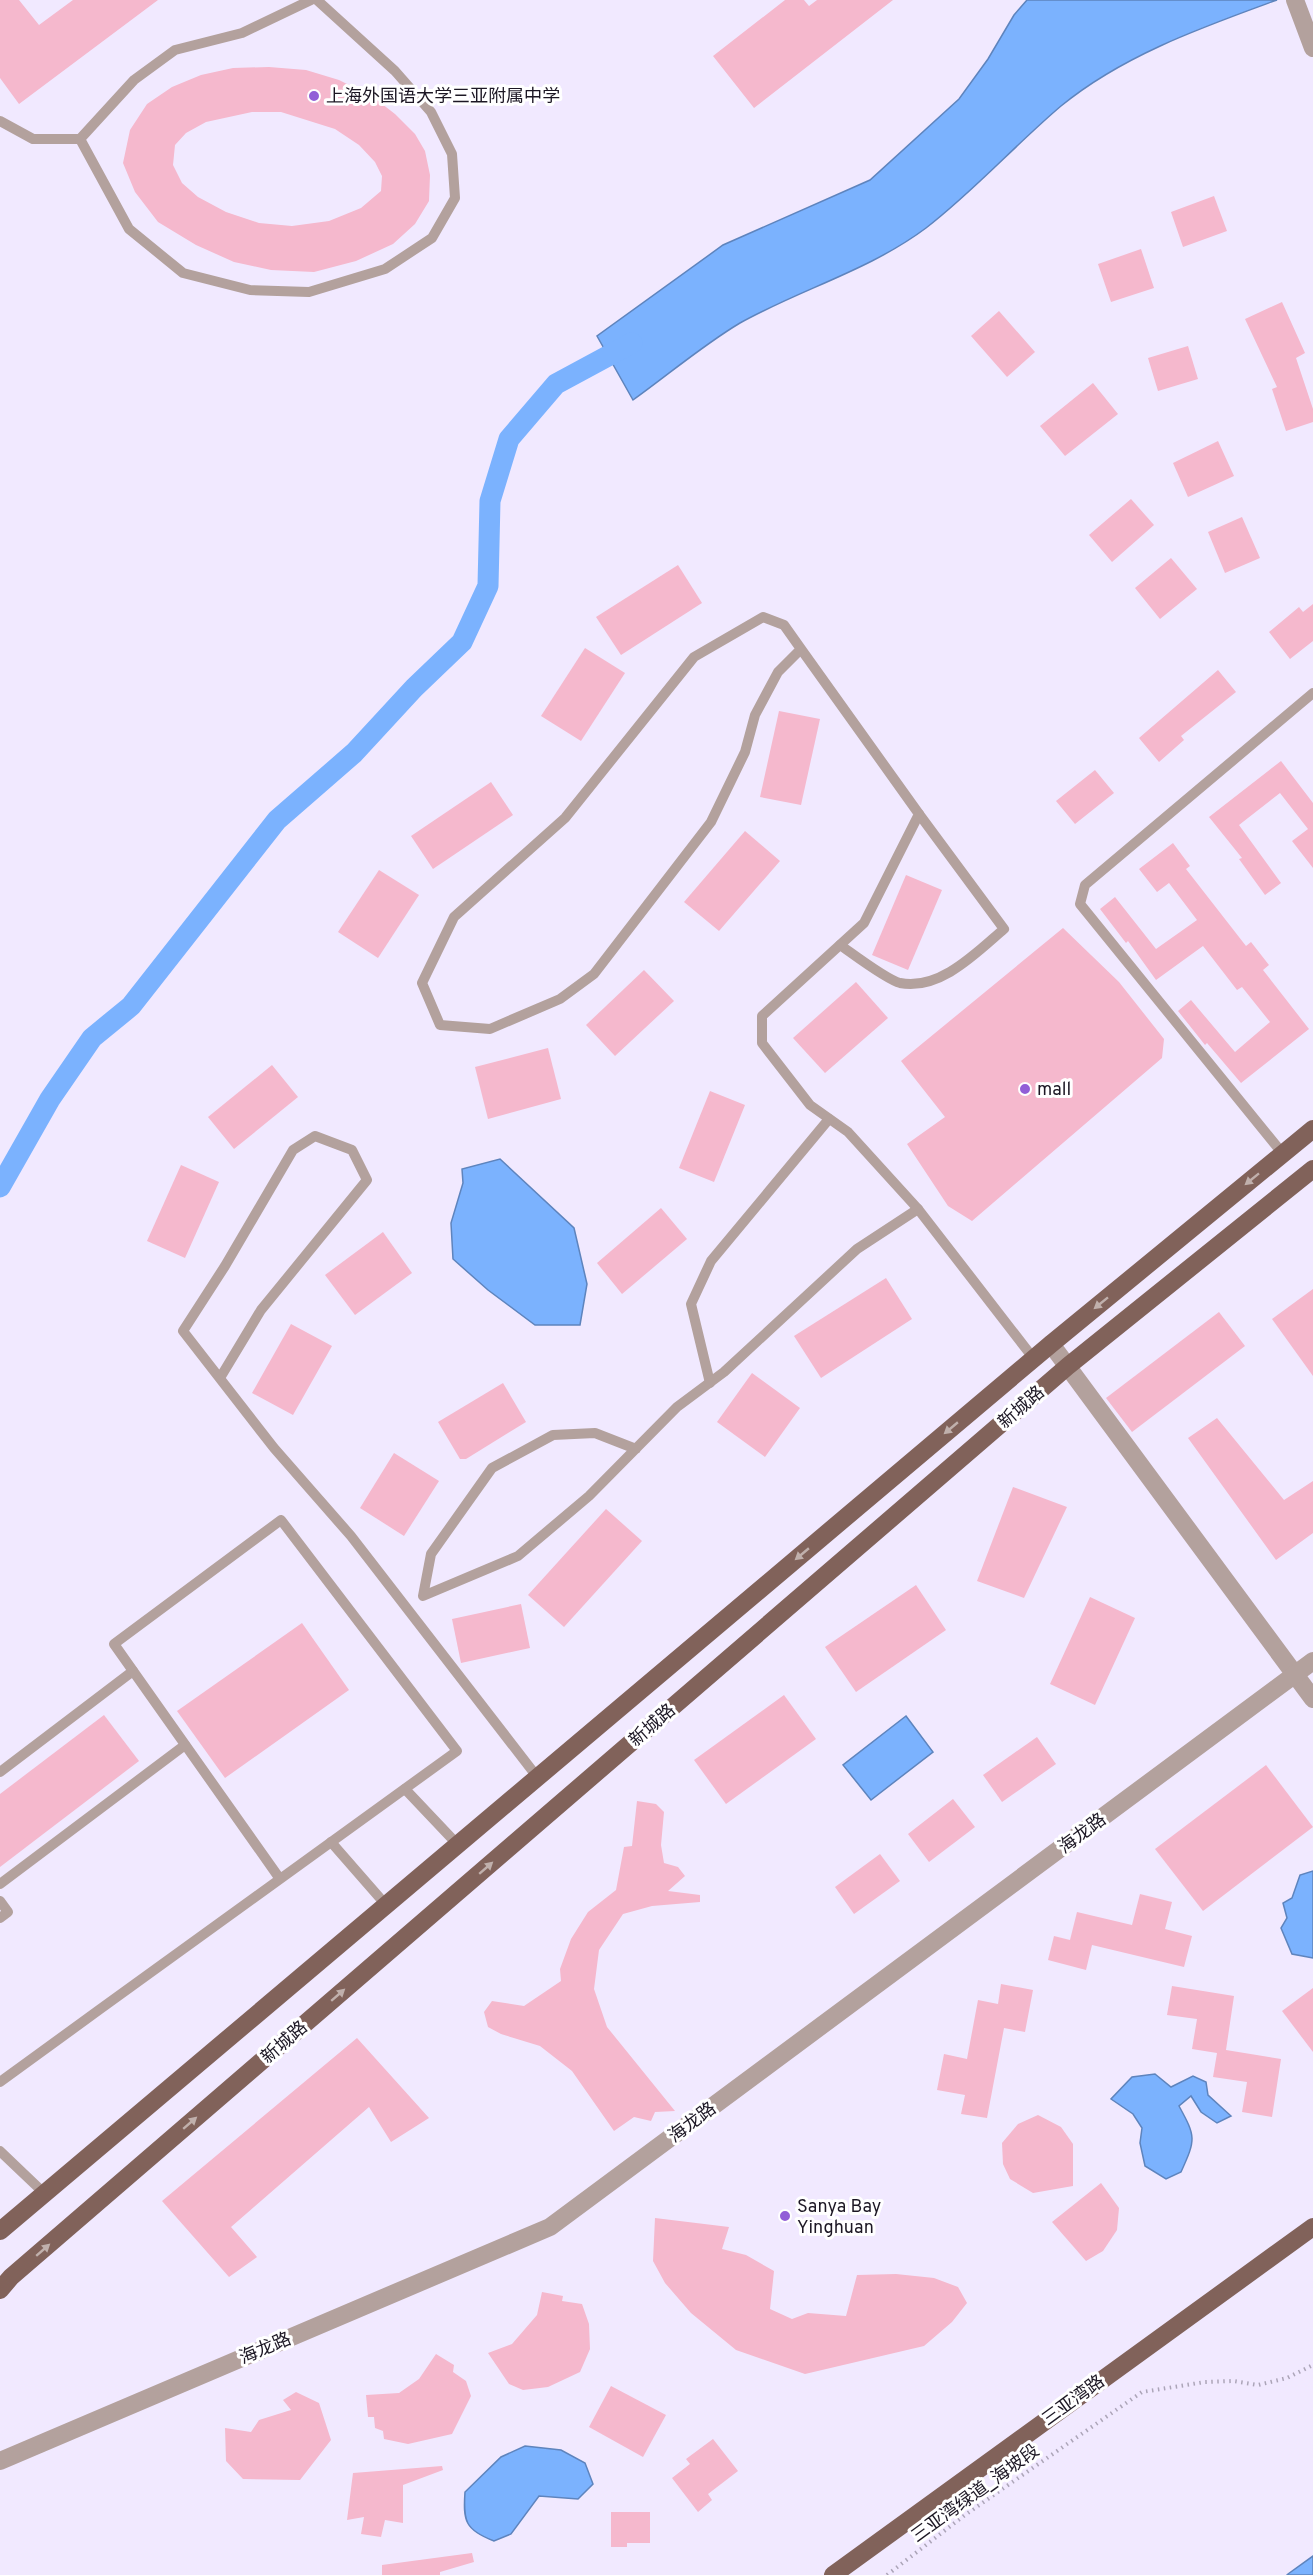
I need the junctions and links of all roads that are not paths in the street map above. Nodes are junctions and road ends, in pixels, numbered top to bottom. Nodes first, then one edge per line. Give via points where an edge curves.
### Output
1 (311, 0) edge
2 (317, 0) edge
3 (1296, 3) edge
4 (1313, 48) edge
5 (0, 121) edge
6 (80, 139) junction
7 (801, 649) junction
8 (1313, 693) edge
9 (919, 814) junction
10 (840, 945) junction
11 (830, 1119) junction
12 (1313, 1129) edge
13 (1283, 1154) junction
14 (1313, 1169) edge
15 (918, 1209) junction
16 (1052, 1344) junction
17 (1034, 1359) junction
18 (1068, 1366) junction
19 (220, 1378) junction
20 (710, 1383) junction
21 (636, 1449) junction
22 (423, 1596) junction
23 (408, 1608) junction
24 (1313, 1661) edge
25 (133, 1671) junction
26 (1295, 1675) junction
27 (1313, 1699) edge
28 (185, 1745) junction
29 (0, 1772) edge
30 (538, 1778) junction
31 (405, 1789) junction
32 (331, 1842) junction
33 (458, 1845) junction
34 (280, 1879) junction
35 (0, 1884) edge
36 (0, 1901) edge
37 (386, 1905) junction
38 (0, 1918) edge
39 (0, 2082) edge
40 (0, 2151) edge
41 (45, 2193) junction
42 (1313, 2227) edge
43 (0, 2231) edge
44 (0, 2290) edge
45 (0, 2461) edge
46 (833, 2575) edge

1 - 6 lane via 242,33 175,50 134,80
2 - 6 lane via 395,71 430,112 452,154 455,198 432,238 385,269 309,292 250,290 183,273 129,229
3 - 4 street
5 - 6 lane via 33,139
7 - 7 lane via 784,625 763,617 694,657 565,818 454,917 422,983 440,1025 490,1029 560,999 594,974 711,822 744,752 754,715 778,672
7 - 9 lane
8 - 13 lane via 1085,885 1080,904
9 - 10 lane via 864,923
9 - 10 lane via 1004,928 966,962 927,982 898,983
10 - 11 lane via 762,1016 762,1043 810,1105
11 - 15 lane via 848,1132
11 - 20 lane via 711,1261 691,1304
12 - 13 main road, 新城路
13 -> 16 main road, 新城路
14 - 18 main road, 新城路
15 - 17 lane
15 - 20 lane via 857,1249
16 - 17 main road, 新城路
16 - 18 street
17 -> 30 main road, 新城路
18 - 26 street
44 -> 18 main road, 新城路
19 - 19 lane via 183,1331 293,1150 315,1136 352,1150 367,1180 261,1310
19 - 23 lane
20 - 21 lane via 677,1407
21 - 22 lane via 589,1496 518,1556
21 - 22 lane via 595,1432 553,1435 492,1468 431,1554
22 - 23 lane
23 - 30 lane
24 - 26 street, 海龙路
25 - 28 lane
25 - 29 lane
25 - 31 lane via 114,1644 281,1520 457,1751
26 - 27 street
26 - 45 street, 海龙路 via 550,2227
28 - 34 lane
28 - 35 lane
30 - 33 main road, 新城路
31 - 32 lane
31 - 33 lane
32 - 34 lane
32 - 37 lane
33 - 37 main road, 新城路
34 - 39 lane
36 - 38 lane via 8,1912
37 - 41 main road, 新城路
40 - 41 lane
41 - 43 main road, 新城路
42 - 46 main road, 三亚湾路

